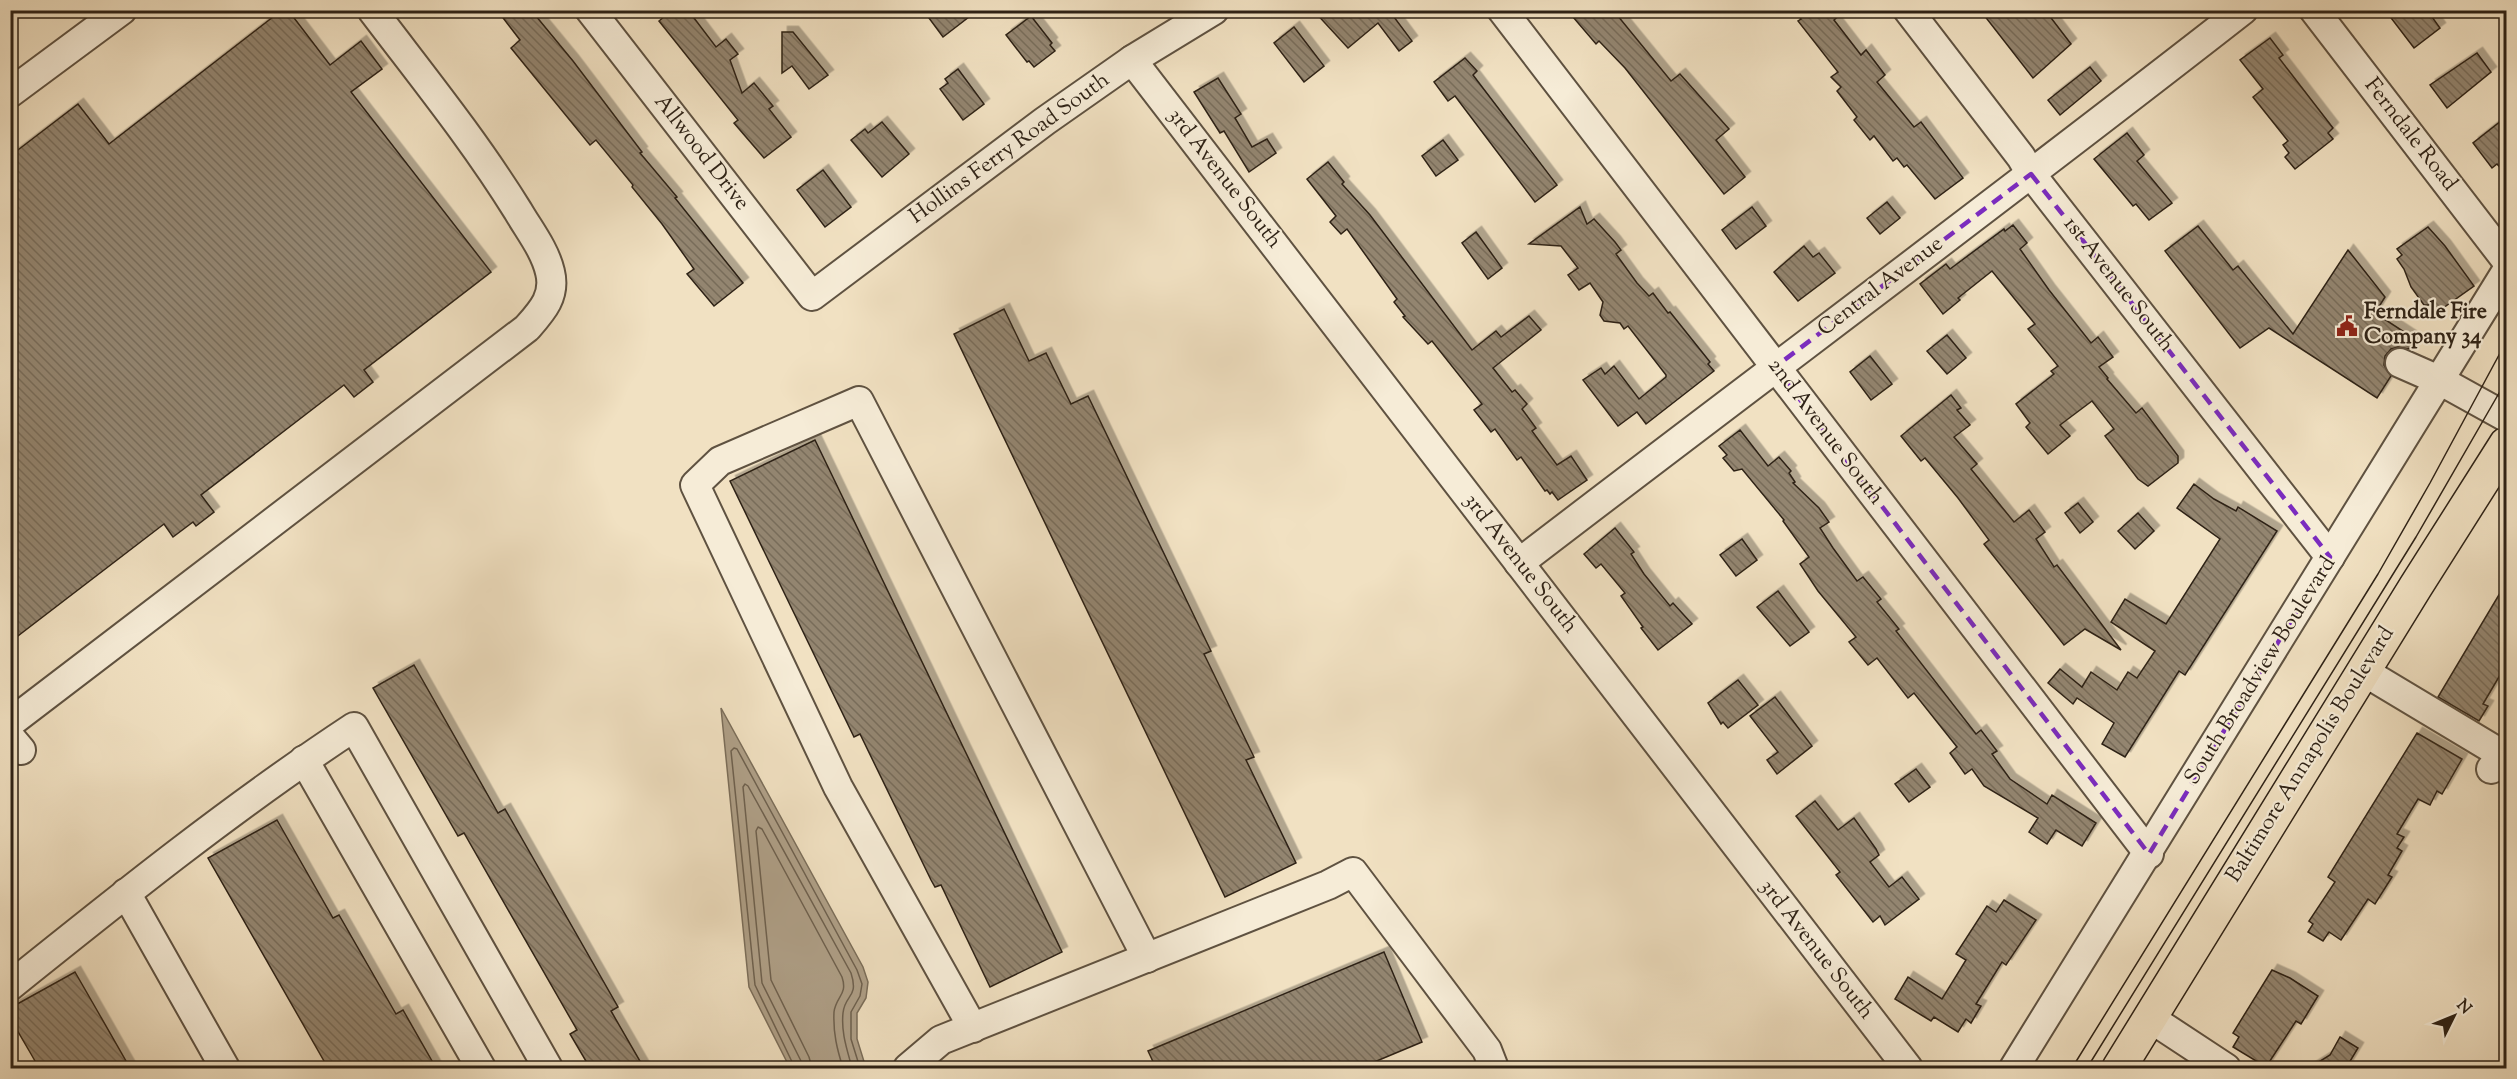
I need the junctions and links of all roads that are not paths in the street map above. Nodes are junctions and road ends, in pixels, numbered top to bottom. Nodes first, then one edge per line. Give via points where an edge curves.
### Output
1 (122, 10) edge
2 (372, 10) edge
3 (590, 10) edge
4 (1502, 10) edge
5 (1908, 10) edge
6 (2243, 10) edge
7 (2314, 10) edge
8 (1200, 14) edge
9 (1132, 60) junction
10 (10, 93) edge
11 (2031, 174) junction
12 (2506, 260) edge
13 (2506, 272) edge
14 (812, 296) joint
15 (2400, 363) dead end
16 (1775, 367) junction
17 (2441, 381) junction
18 (2506, 417) edge
19 (2506, 444) edge
20 (2331, 557) junction
21 (1519, 563) junction
22 (2363, 671) junction
23 (10, 723) edge
24 (304, 760) junction
25 (2491, 770) dead end
26 (2149, 854) junction
27 (126, 893) junction
28 (1147, 958) junction
29 (10, 986) edge
30 (2150, 1018) junction
31 (973, 1028) junction
32 (225, 1068) edge
33 (481, 1068) edge
34 (548, 1068) edge
35 (908, 1068) edge
36 (1494, 1068) edge
37 (1908, 1068) edge
38 (2014, 1068) edge
39 (2119, 1068) edge
40 (2226, 1068) edge

1 - 10 street
2 - 23 street via 486,159 540,248 550,272 551,293 544,309 527,328
3 - 14 street, Allwood Drive
4 - 16 street, 2nd Avenue South
5 - 11 street, 1st Avenue South
6 - 11 street, Central Avenue
7 - 12 street, Ferndale Road
8 - 9 street, Hollins Ferry Road South
9 - 14 street, Hollins Ferry Road South
9 - 21 street, 3rd Avenue South
11 - 16 street, Central Avenue
11 - 20 street, 1st Avenue South
13 - 17 street, South Broadview Boulevard
15 - 17 street
16 - 21 street, Central Avenue
16 - 26 street, 2nd Avenue South
17 - 18 street
17 - 20 street, South Broadview Boulevard
19 - 22 main road, Baltimore Annapolis Boulevard
20 - 26 street, South Broadview Boulevard
21 - 37 street, 3rd Avenue South
22 - 25 street via 2493,749 2496,761
22 - 30 main road, Baltimore Annapolis Boulevard
24 - 27 street
24 - 33 street
24 - 34 street via 354,727
26 - 38 street, South Broadview Boulevard
27 - 29 street
27 - 32 street
28 - 31 street
28 - 31 street via 859,401 720,461 695,485 838,787
28 - 36 street via 1353,872 1487,1050
30 - 39 main road, Baltimore Annapolis Boulevard
30 - 40 street
31 - 35 street via 941,1040

